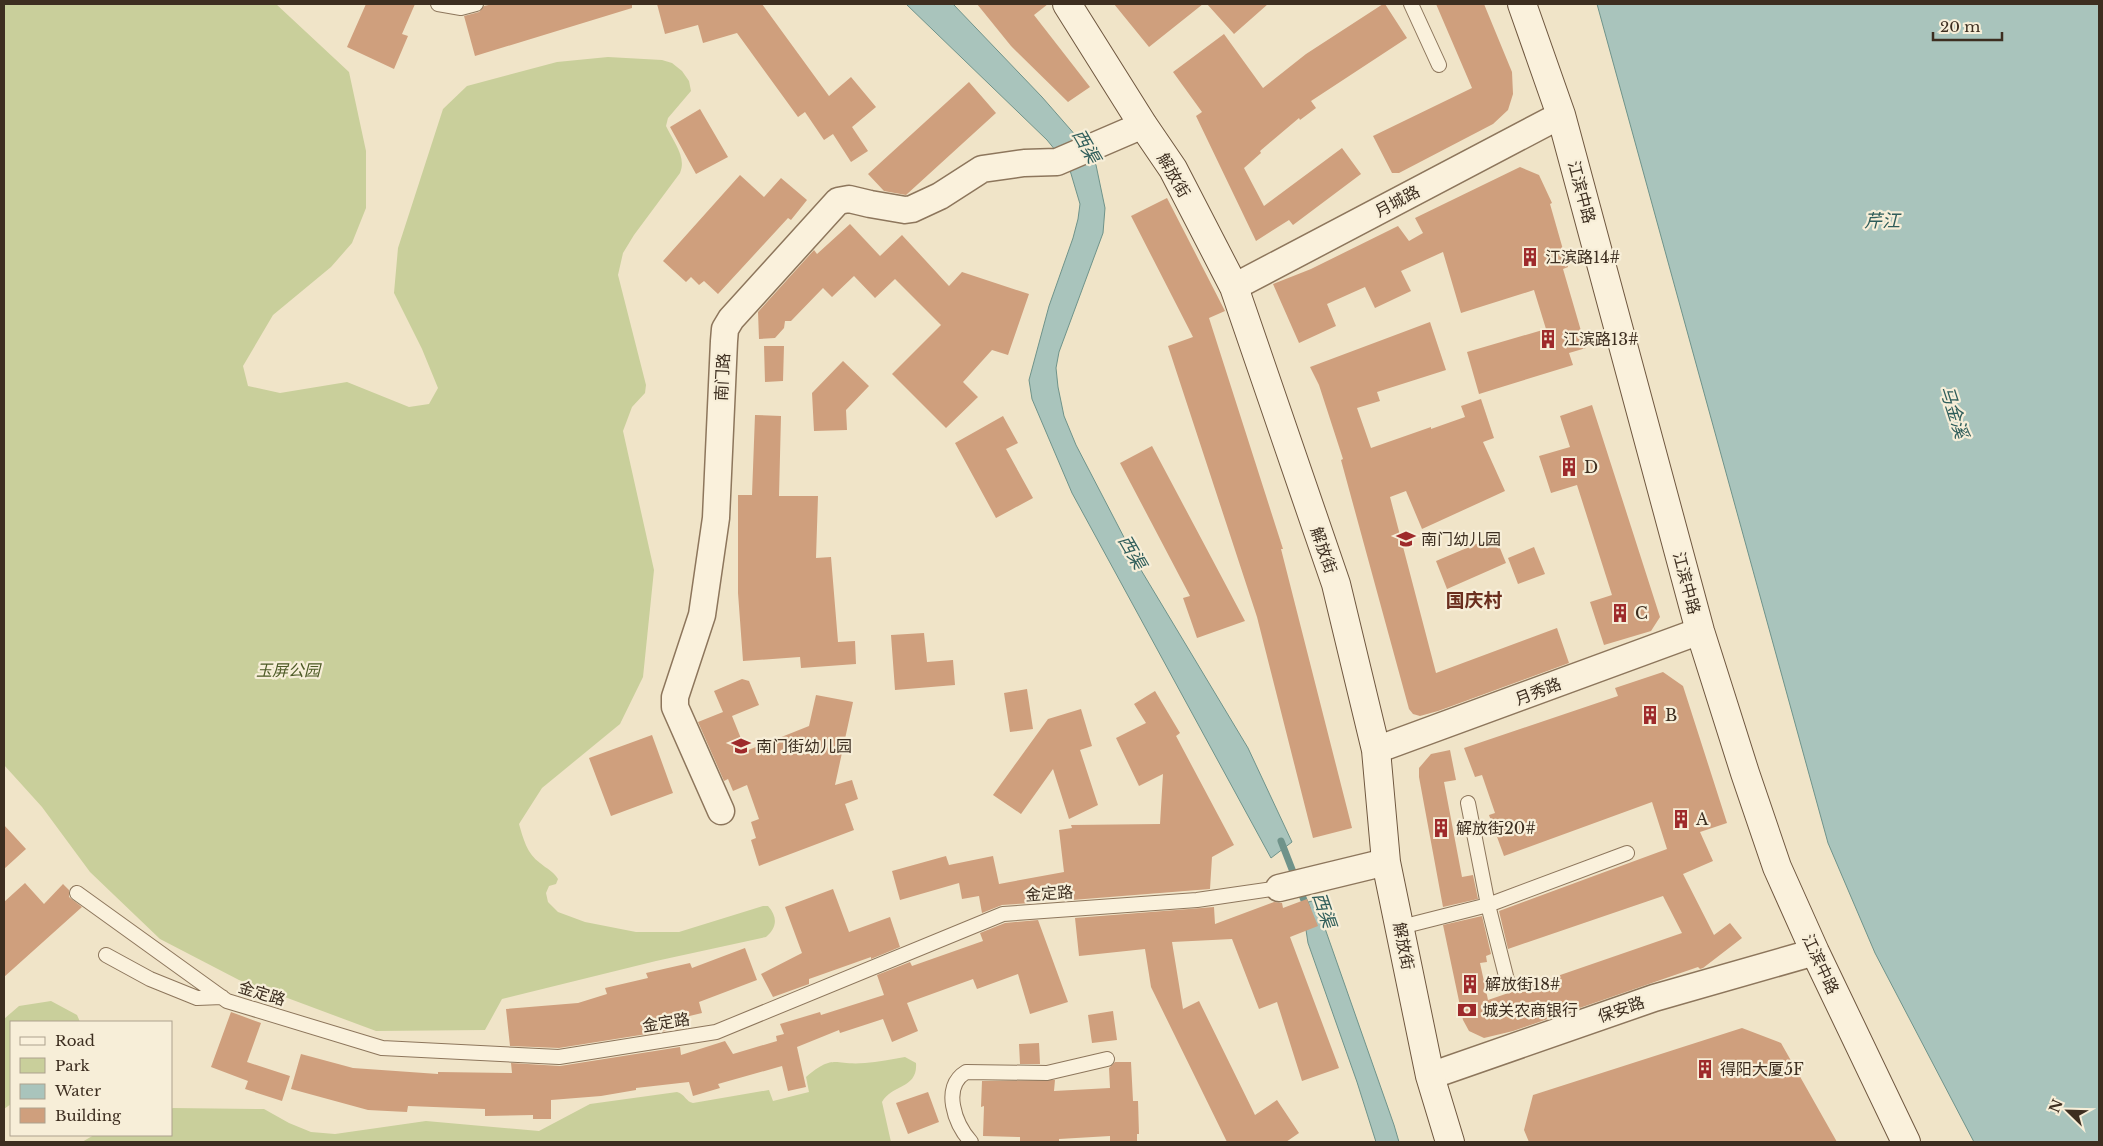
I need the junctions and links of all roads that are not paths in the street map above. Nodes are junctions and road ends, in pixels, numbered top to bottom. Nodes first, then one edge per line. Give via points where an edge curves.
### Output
1 (438, 4) edge
2 (476, 4) edge
3 (1067, 4) edge
4 (1411, 4) edge
5 (1522, 4) edge
6 (1439, 65) dead end
7 (1561, 115) junction
8 (1143, 125) junction
9 (1234, 288) junction
10 (1700, 631) junction
11 (1376, 750) junction
12 (1468, 803) dead end
13 (721, 811) dead end
14 (1627, 853) dead end
15 (1386, 862) junction
16 (1279, 888) joint
17 (77, 893) dead end
18 (1488, 905) junction
19 (1401, 927) junction
20 (1815, 952) junction
21 (106, 955) dead end
22 (1507, 980) dead end
23 (222, 997) junction
24 (1107, 1060) dead end
25 (1430, 1076) junction
26 (971, 1142) edge
27 (1450, 1142) edge
28 (1906, 1142) edge

1 - 2 lane via 461,8
3 - 8 street, 解放街
4 - 6 lane
5 - 7 street, 江滨中路
7 - 9 street, 月城路
7 - 10 street, 江滨中路
8 - 9 street, 解放街 via 1173,169
8 - 13 street, 南门路 via 1057,162 982,169 940,196 912,209 849,199 838,201 728,324 724,341 716,518 702,615 675,697 675,707
9 - 11 street, 解放街 via 1336,584
10 - 11 street, 月秀路
10 - 20 street, 江滨中路 via 1777,867
11 - 15 street, 解放街
12 - 18 lane
14 - 18 lane
15 - 16 street
15 - 19 street, 解放街
16 - 23 lane, 金定路 via 1197,900 1003,914 716,1032 559,1058 382,1048
17 - 23 lane, 金定路
18 - 19 lane
18 - 22 lane
19 - 25 street, 解放街
20 - 25 street, 保安路 via 1654,998
20 - 28 street, 江滨中路
21 - 23 lane via 150,979 197,998
24 - 26 lane via 1047,1073 966,1072 952,1087 953,1108
25 - 27 street, 解放街

